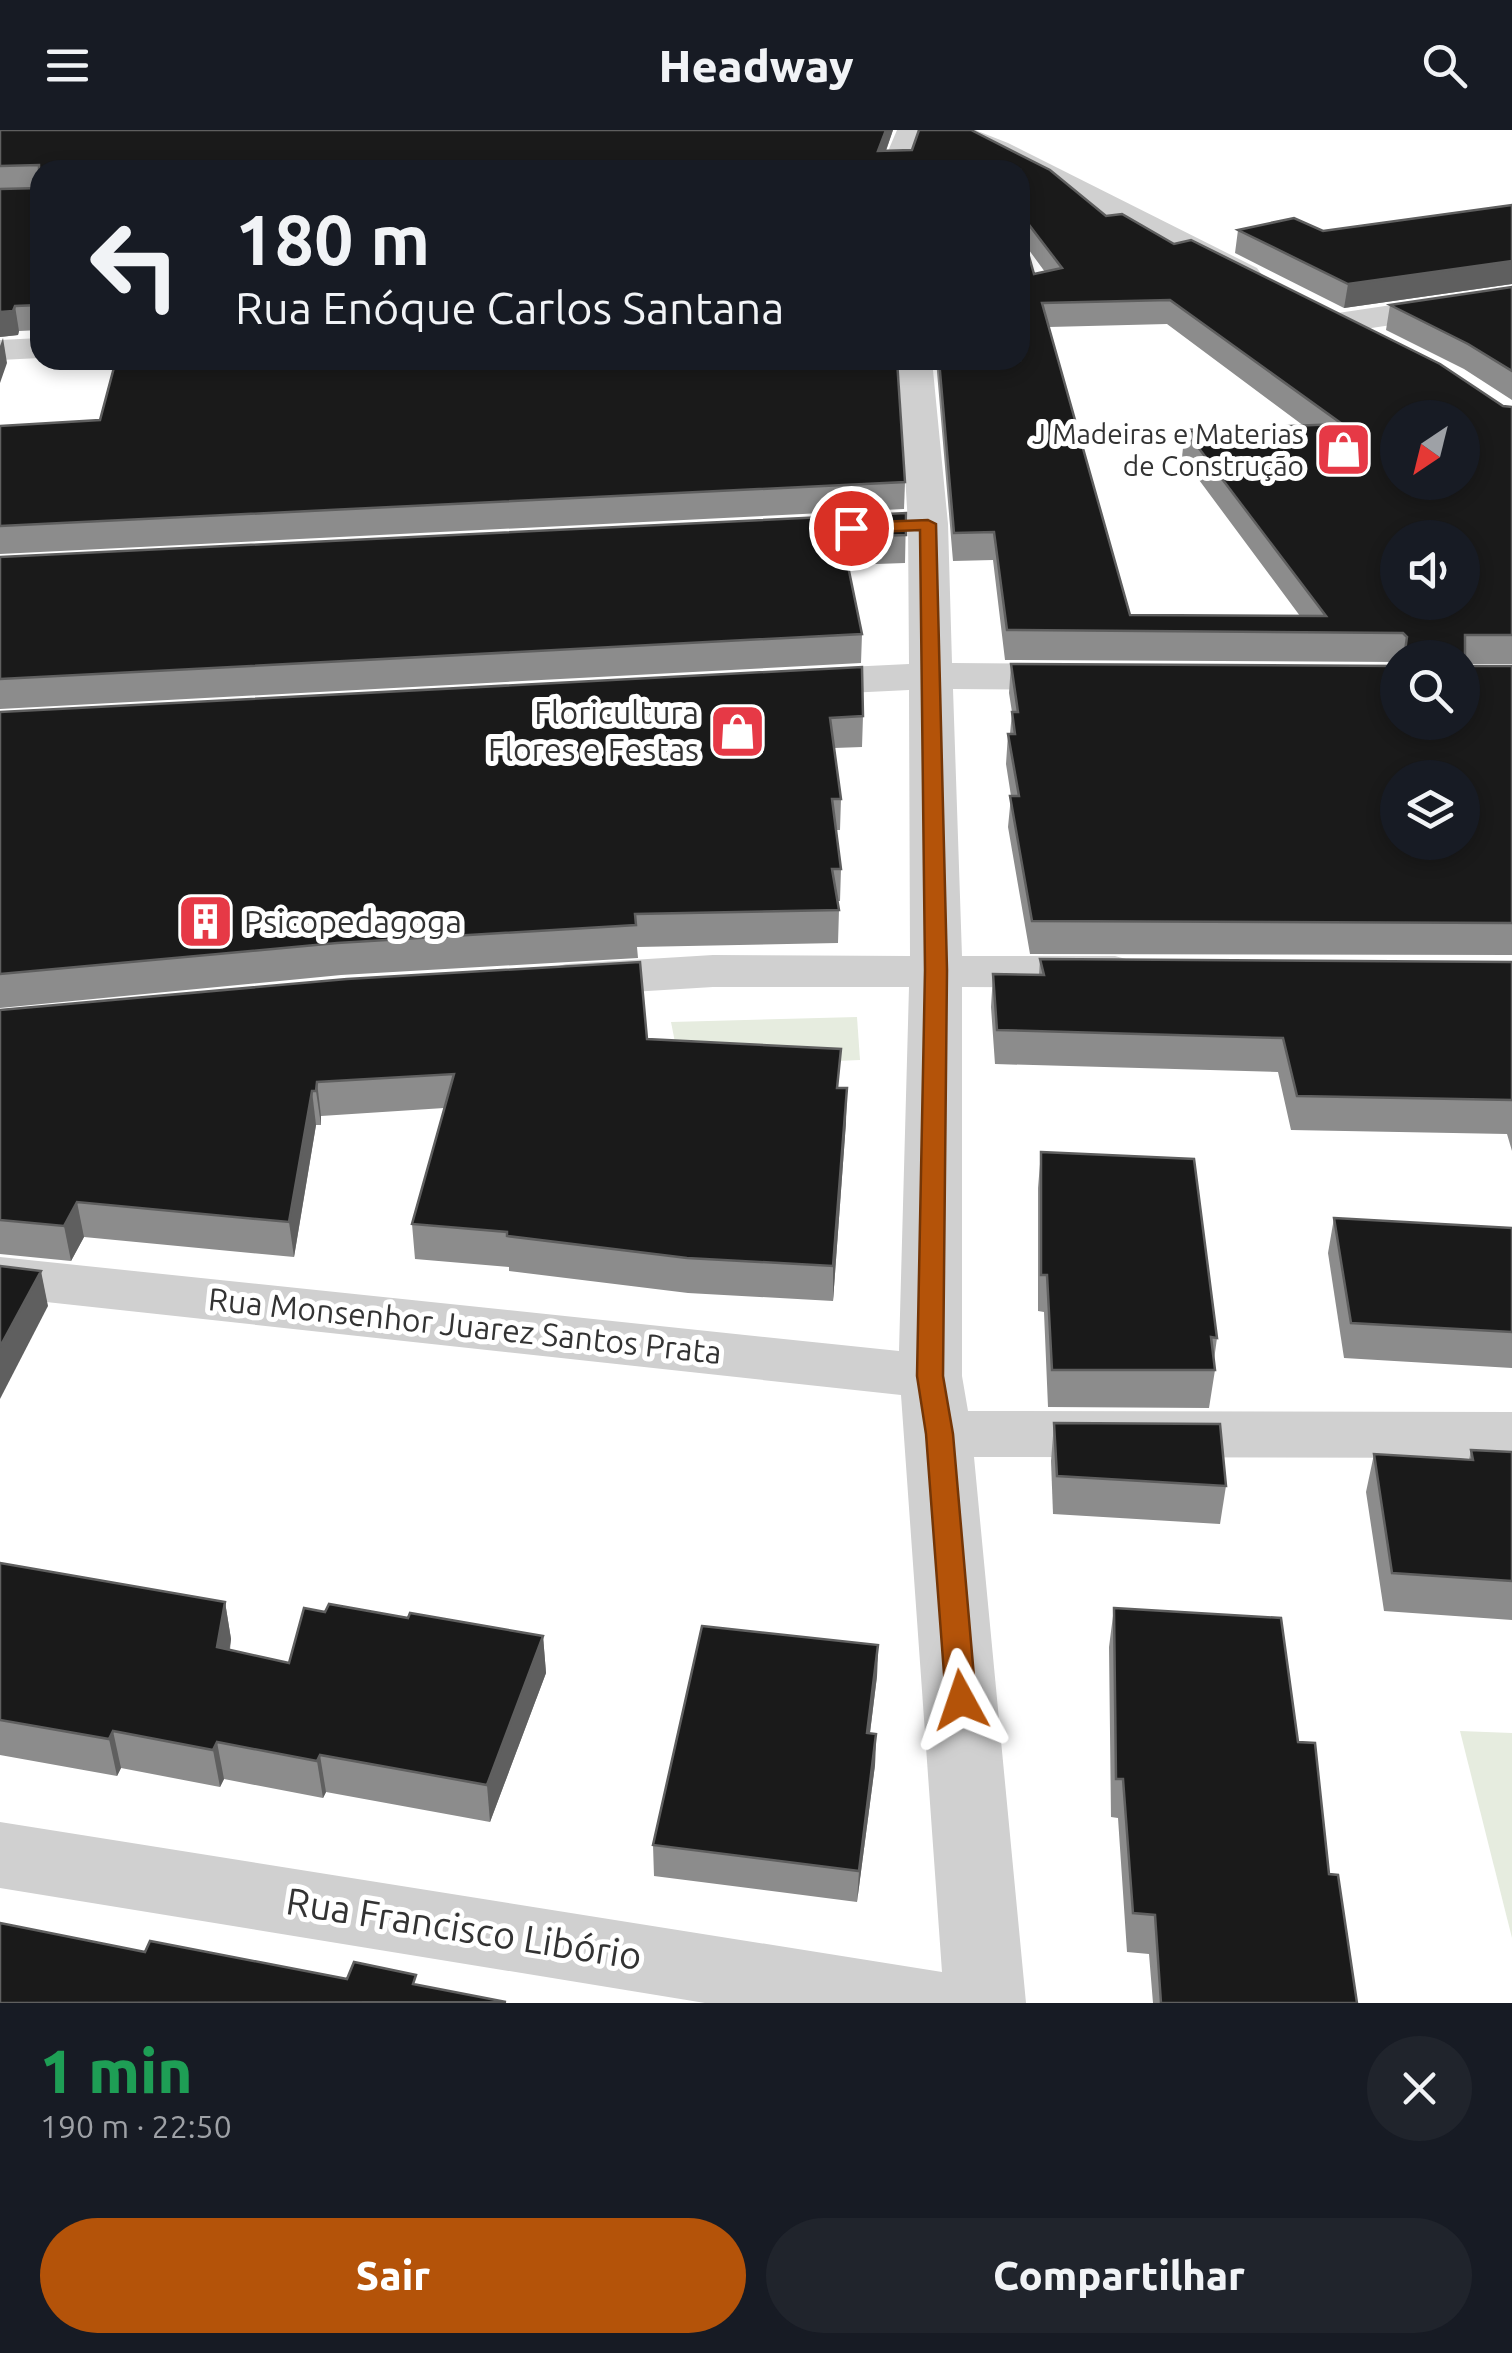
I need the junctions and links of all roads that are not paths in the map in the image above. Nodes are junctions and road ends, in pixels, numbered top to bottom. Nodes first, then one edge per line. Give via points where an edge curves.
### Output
1 (911, 130) edge
2 (950, 130) edge
3 (898, 160) edge
4 (1021, 160) edge
5 (1030, 164) edge
6 (1271, 288) edge
7 (1512, 297) edge
8 (1304, 305) edge
9 (1338, 322) junction
10 (1386, 347) edge
11 (30, 348) edge
12 (0, 350) edge
13 (915, 370) edge
14 (928, 676) junction
15 (1124, 677) edge
16 (750, 685) edge
17 (936, 970) junction
18 (1154, 972) edge
19 (522, 982) edge
20 (0, 1276) edge
21 (935, 1405) junction
22 (1512, 1436) edge
23 (0, 1854) edge
24 (928, 2003) edge
25 (985, 2003) edge

1 - 3 street
2 - 4 street
5 - 6 street
7 - 9 street
8 - 9 street
9 - 10 street
11 - 12 street
13 - 14 street via 908,526
14 - 15 street
14 - 16 street
14 - 17 street
17 - 18 street
17 - 19 street via 714,971
17 - 21 street
20 - 21 street, Rua Monsenhor Juarez Santos Prata
21 - 22 street, Rua Monsenhor Juarez Santos Prata
21 - 25 street
23 - 24 street, Rua Francisco Libório

